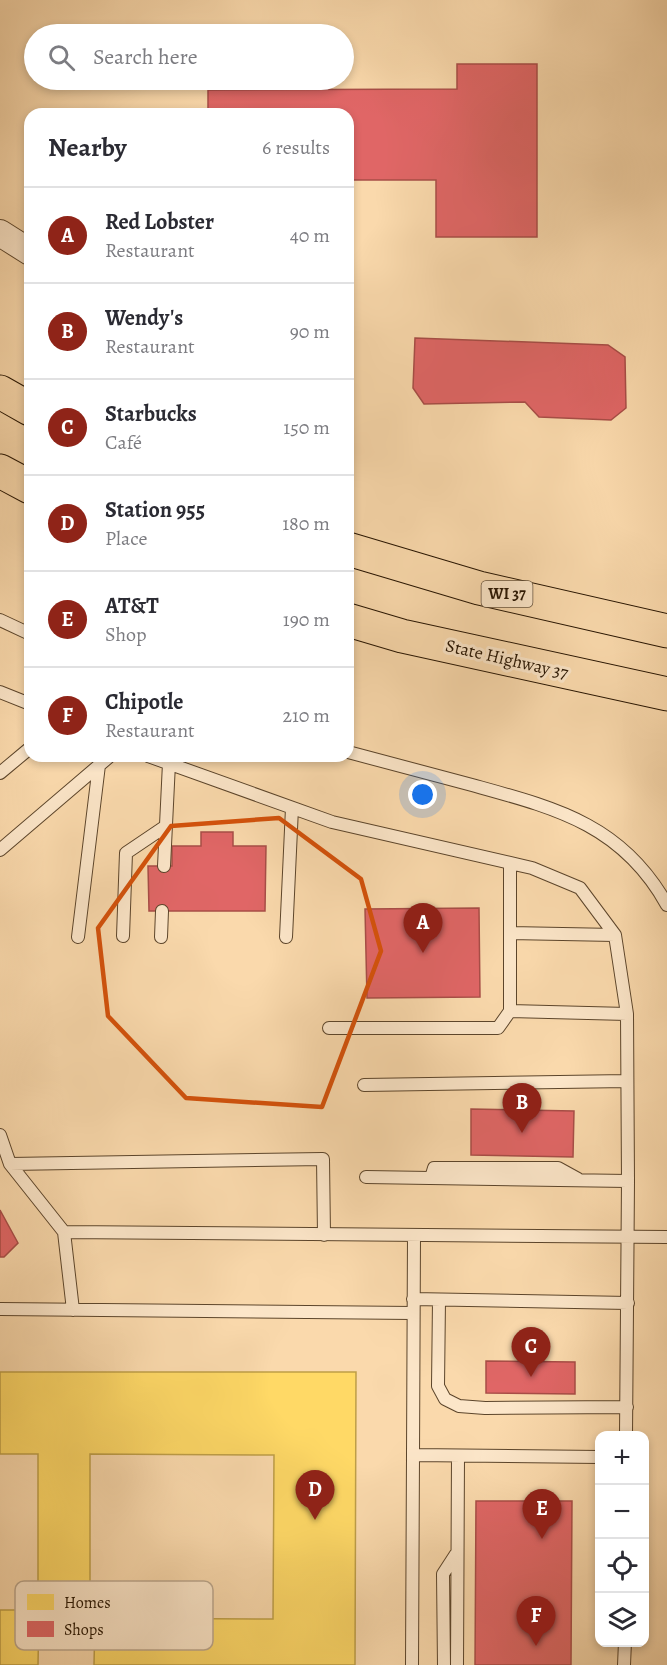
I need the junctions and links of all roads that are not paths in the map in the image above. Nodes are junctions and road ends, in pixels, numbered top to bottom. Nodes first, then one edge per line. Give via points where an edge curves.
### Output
1 (0, 233) edge
2 (24, 248) edge
3 (0, 393) edge
4 (24, 406) edge
5 (0, 471) edge
6 (24, 484) edge
7 (354, 551) edge
8 (521, 597) junction
9 (667, 612) edge
10 (0, 620) edge
11 (354, 622) edge
12 (24, 631) edge
13 (667, 631) edge
14 (468, 650) junction
15 (0, 692) edge
16 (667, 694) edge
17 (24, 702) edge
18 (667, 712) edge
19 (24, 753) edge
20 (354, 754) edge
21 (103, 762) edge
22 (166, 762) edge
23 (169, 763) junction
24 (99, 765) junction
25 (0, 772) edge
26 (292, 808) junction
27 (166, 826) junction
28 (0, 850) edge
29 (510, 863) junction
30 (164, 866) dead end
31 (667, 905) edge
32 (162, 911) dead end
33 (510, 933) junction
34 (615, 935) junction
35 (123, 936) dead end
36 (78, 937) dead end
37 (161, 937) dead end
38 (286, 937) dead end
39 (510, 1011) junction
40 (627, 1014) junction
41 (329, 1028) dead end
42 (627, 1082) junction
43 (364, 1085) dead end
44 (0, 1135) edge
45 (10, 1164) junction
46 (366, 1178) dead end
47 (628, 1181) junction
48 (64, 1232) junction
49 (324, 1235) junction
50 (414, 1235) junction
51 (627, 1237) junction
52 (667, 1237) edge
53 (413, 1299) junction
54 (439, 1300) junction
55 (628, 1303) junction
56 (0, 1309) edge
57 (73, 1310) junction
58 (413, 1313) junction
59 (627, 1407) junction
60 (626, 1431) edge
61 (413, 1455) junction
62 (458, 1456) junction
63 (595, 1457) edge
64 (456, 1554) junction
65 (625, 1647) edge
66 (412, 1665) edge
67 (444, 1665) edge
68 (458, 1665) edge
69 (624, 1665) edge

1 - 2 street
3 - 4 main road
5 - 6 main road
7 - 8 main road, WI 37
8 - 9 main road
8 - 13 main road, WI 37
10 - 12 lane
11 - 14 main road, State Highway 37
14 - 16 main road, State Highway 37
14 - 18 main road via 497,671 534,683
15 - 17 lane
19 - 25 lane
20 - 31 lane via 528,800 590,825 638,863
21 - 24 lane
22 - 23 lane
23 - 26 lane
23 - 27 lane
24 - 28 lane
24 - 36 lane
26 - 29 lane via 332,822
26 - 38 lane
27 - 30 lane
27 - 35 lane via 126,853
29 - 33 lane
29 - 34 lane via 532,867 580,888
32 - 37 lane
33 - 34 lane
33 - 39 lane
34 - 40 lane
39 - 40 lane
39 - 41 lane via 498,1028
40 - 42 lane
42 - 43 lane
42 - 47 lane
44 - 45 lane
45 - 48 lane
45 - 49 lane via 323,1159
46 - 47 lane
47 - 51 lane
48 - 49 lane
48 - 57 lane
49 - 50 lane
50 - 51 lane
50 - 53 lane
51 - 52 lane
51 - 55 lane
53 - 54 lane
53 - 58 lane
54 - 55 lane
54 - 59 lane via 438,1386 446,1398 459,1406
55 - 59 lane
56 - 57 lane
57 - 58 lane
58 - 61 lane
59 - 60 lane
61 - 62 lane
61 - 66 lane
62 - 63 lane
62 - 64 lane
64 - 67 lane via 443,1574
64 - 68 lane
65 - 69 lane

